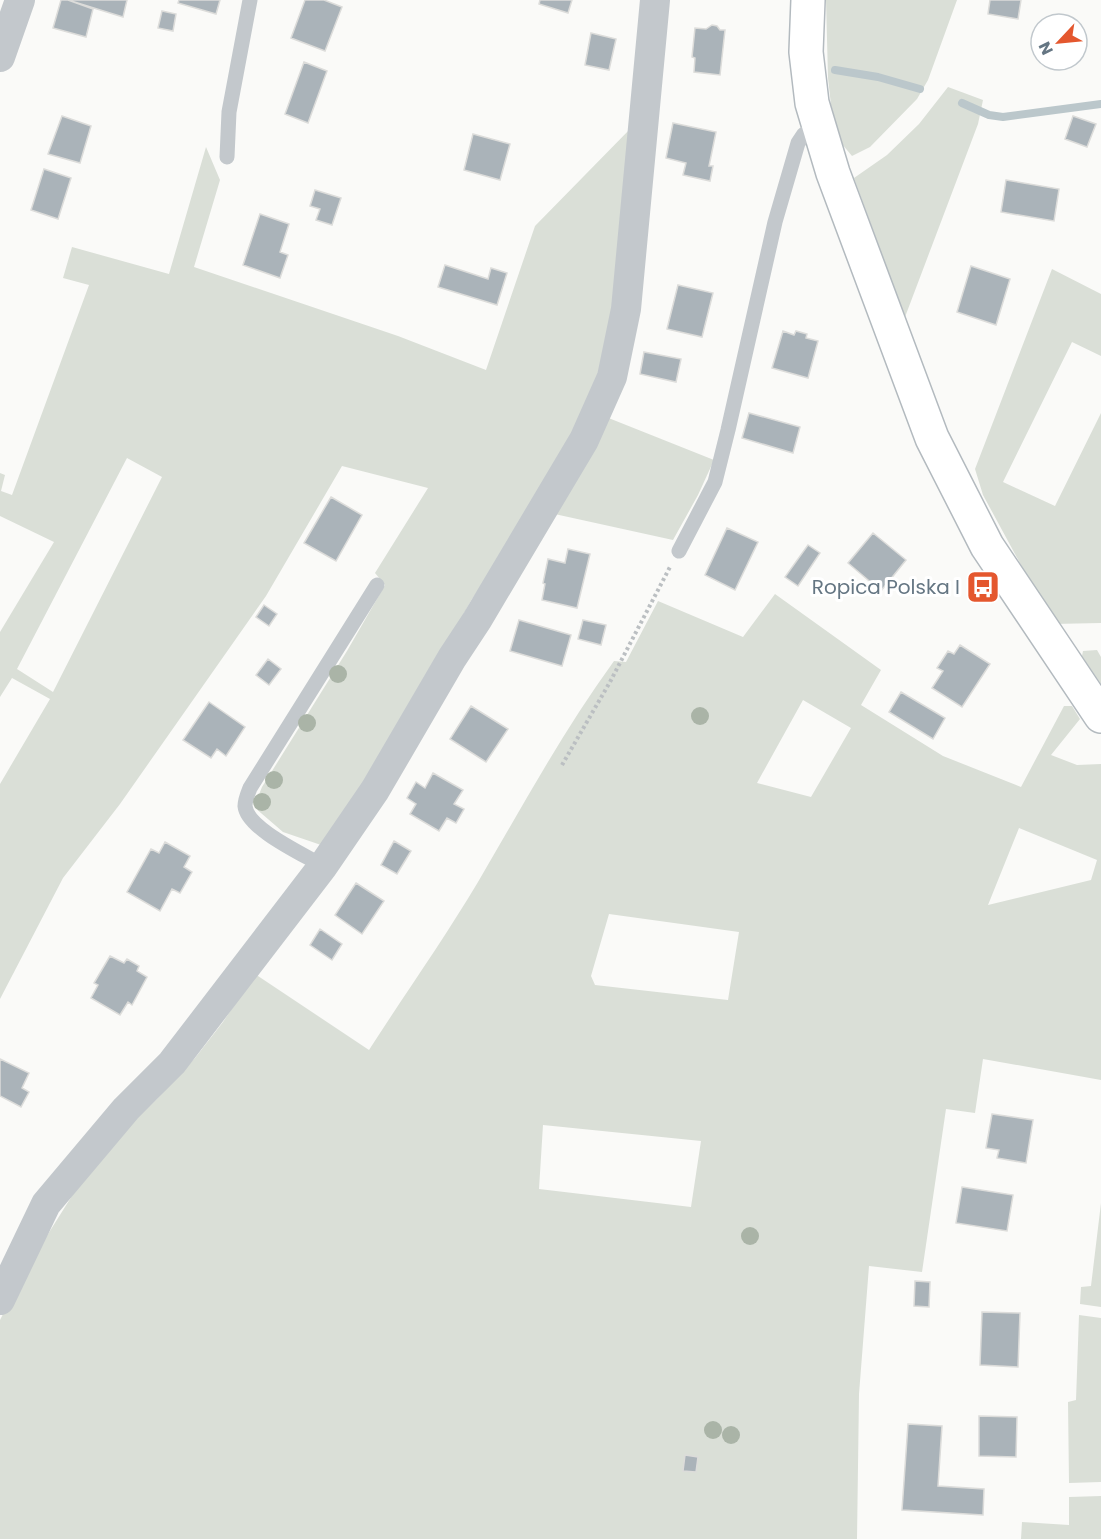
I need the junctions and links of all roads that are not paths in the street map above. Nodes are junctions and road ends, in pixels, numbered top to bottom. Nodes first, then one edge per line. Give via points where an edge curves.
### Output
1 (20, 0) edge
2 (250, 0) edge
3 (655, 0) edge
4 (808, 0) edge
5 (0, 57) edge
6 (819, 129) junction
7 (227, 157) dead end
8 (679, 551) road end
9 (377, 585) dead end
10 (1101, 716) edge
11 (323, 866) junction
12 (0, 1300) edge

1 - 5 street
2 - 7 lane via 229,112
3 - 11 street via 626,309 612,377 578,449 477,620 379,784
4 - 6 street via 806,52
6 - 8 lane via 804,134 798,143 775,222 715,482
6 - 10 street via 932,438 982,537
9 - 11 lane via 250,788 245,805 259,827
11 - 12 street via 172,1063 46,1204

